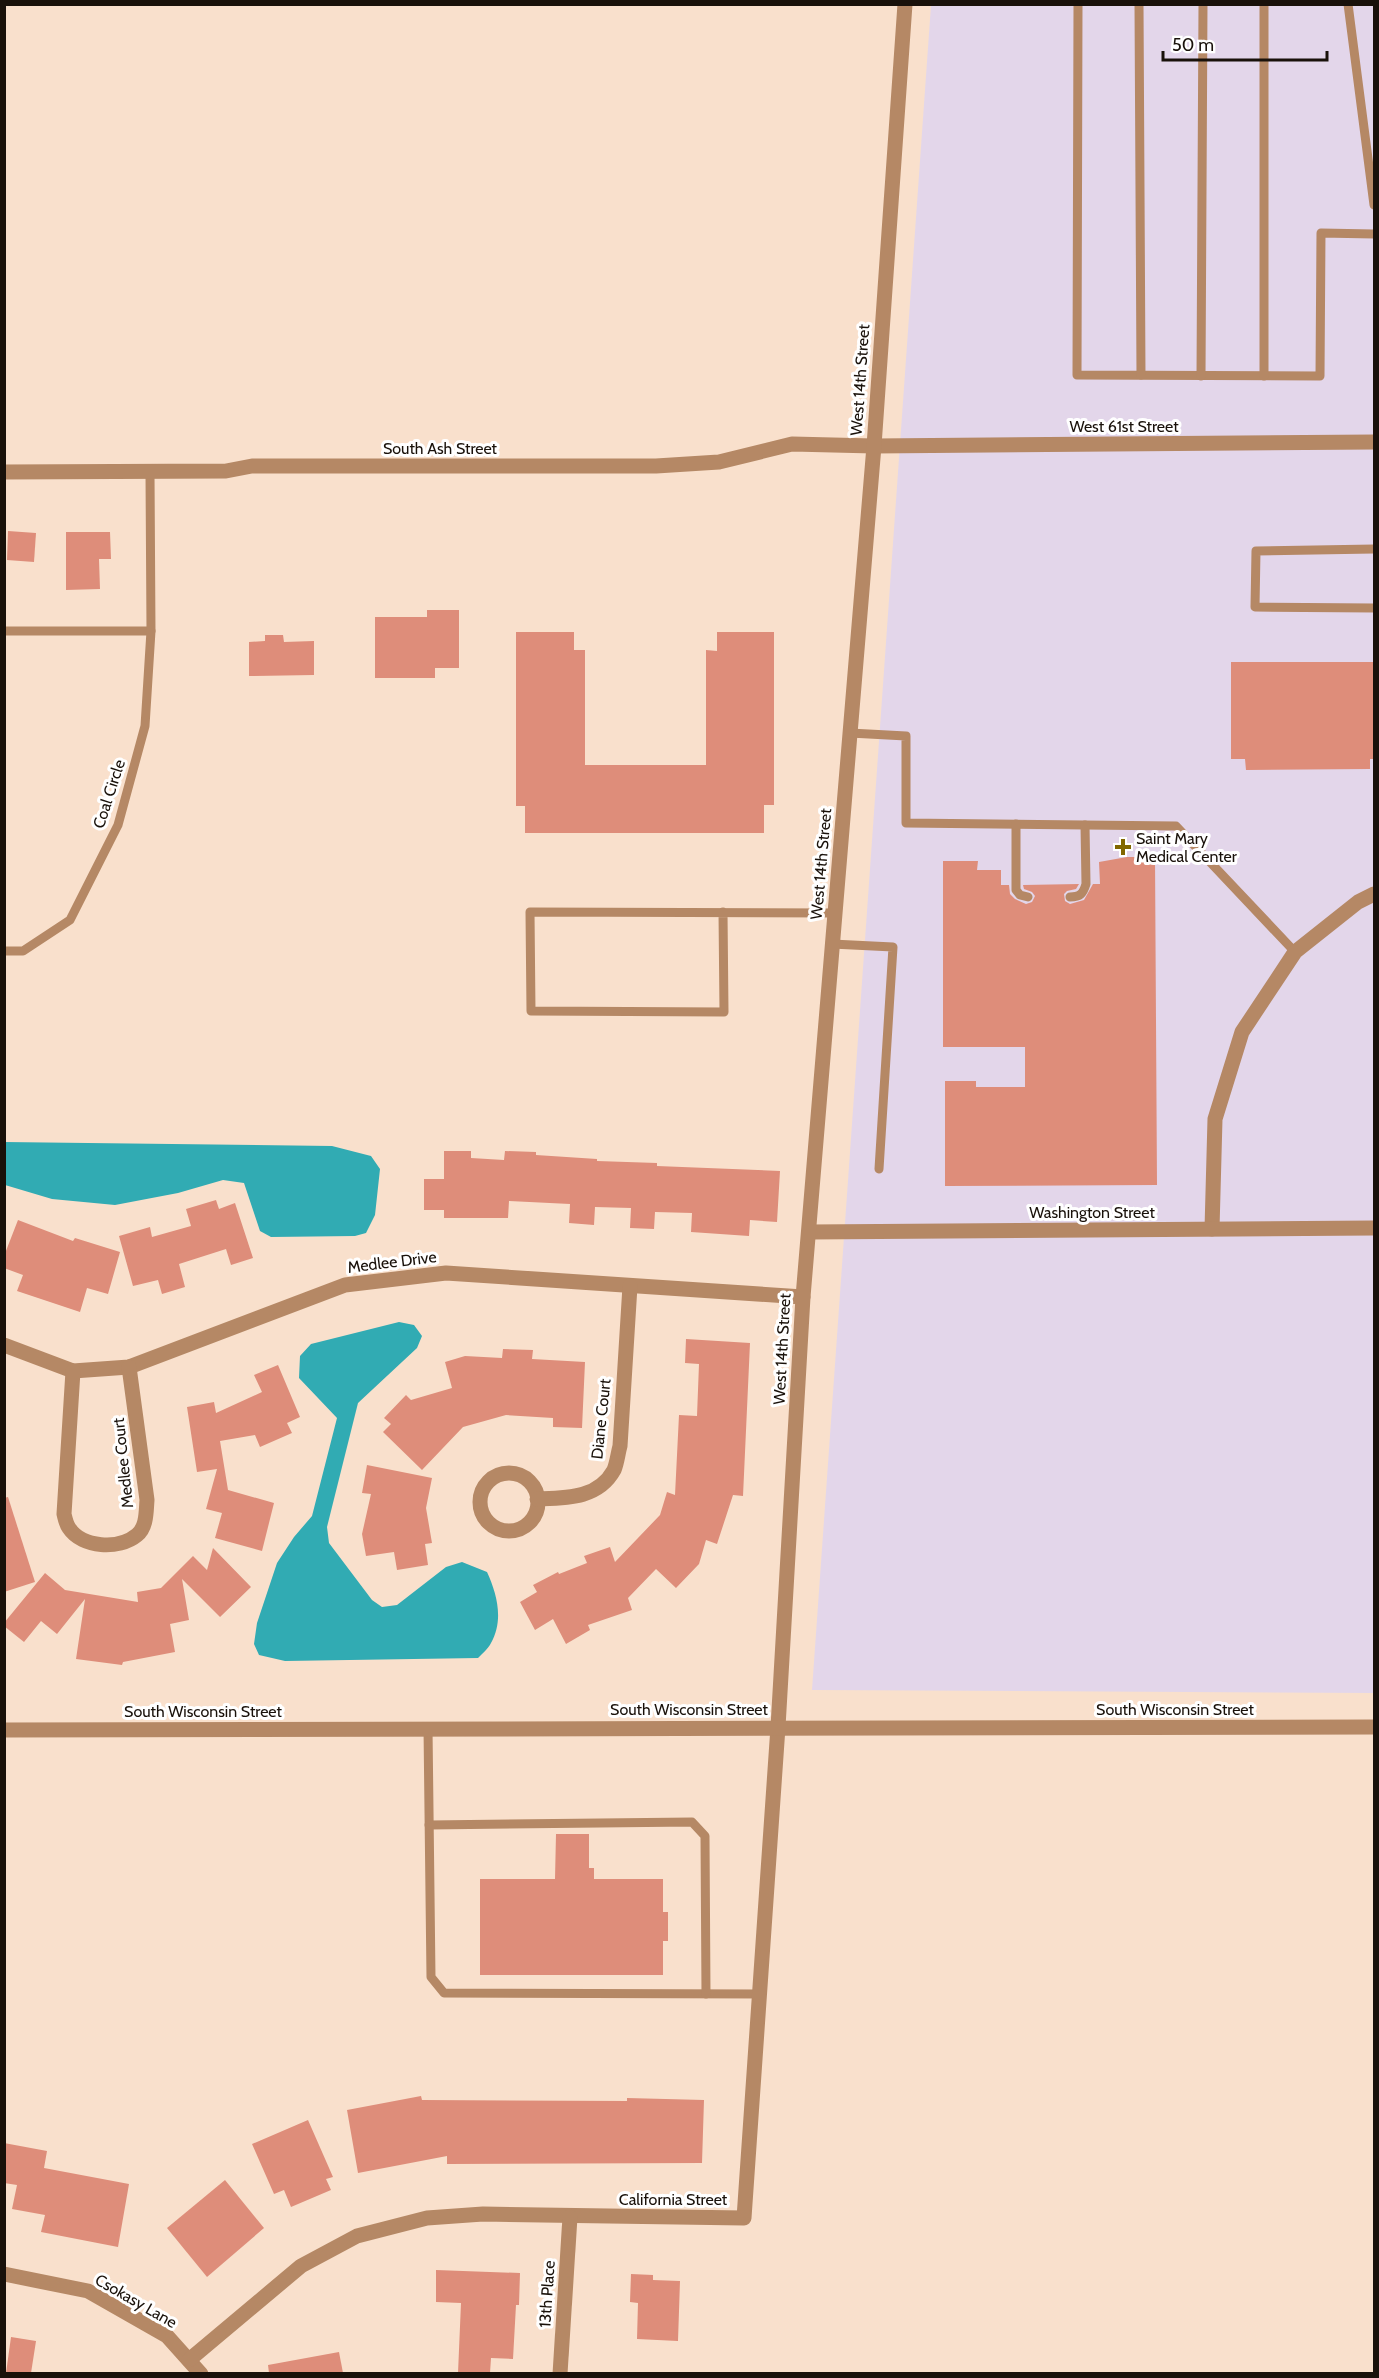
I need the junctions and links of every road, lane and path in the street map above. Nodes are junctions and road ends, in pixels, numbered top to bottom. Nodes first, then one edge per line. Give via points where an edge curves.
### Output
1 (905, 4) edge
2 (1078, 4) edge
3 (1139, 4) edge
4 (1203, 4) edge
5 (1264, 4) edge
6 (1348, 4) edge
7 (1374, 205) edge
8 (1374, 234) edge
9 (1141, 375) junction
10 (1201, 376) junction
11 (1264, 376) junction
12 (1374, 442) edge
13 (874, 446) junction
14 (4, 472) edge
15 (150, 473) junction
16 (1374, 549) edge
17 (1374, 608) edge
18 (151, 631) junction
19 (4, 632) edge
20 (850, 733) junction
21 (1016, 824) junction
22 (1085, 825) junction
23 (1374, 894) edge
24 (1028, 897) dead end
25 (1070, 897) dead end
26 (723, 912) junction
27 (835, 913) junction
28 (832, 944) junction
29 (4, 951) edge
30 (1295, 952) junction
31 (879, 1169) dead end
32 (1374, 1228) edge
33 (1212, 1229) junction
34 (809, 1232) junction
35 (630, 1286) junction
36 (803, 1297) junction
37 (4, 1345) edge
38 (129, 1367) junction
39 (73, 1371) junction
40 (537, 1499) dead end
41 (778, 1727) junction
42 (1374, 1727) edge
43 (428, 1728) junction
44 (4, 1730) edge
45 (429, 1825) junction
46 (706, 1994) junction
47 (760, 1994) junction
48 (570, 2217) junction
49 (4, 2274) edge
50 (189, 2360) junction
51 (201, 2373) edge
52 (560, 2373) edge

1 - 13 street, West 14th Street
2 - 9 lane via 1077,375
3 - 9 lane
4 - 10 lane
5 - 11 lane
6 - 7 lane
8 - 11 lane via 1321,233 1320,376
9 - 10 lane
10 - 11 lane
12 - 13 street, West 61st Street
13 - 15 street, South Ash Street via 792,444 719,462 656,466 252,466 226,471
13 - 20 street, West 14th Street
14 - 15 street, South Ash Street
15 - 18 lane, Coal Circle
16 - 17 lane via 1256,551 1255,607
18 - 19 lane
18 - 29 lane, Coal Circle via 145,726 118,825 70,920 23,951
20 - 21 lane via 906,736 906,823
20 - 27 street, West 14th Street
21 - 22 lane
21 - 24 lane via 1016,890
22 - 25 lane via 1086,884 1084,893
22 - 30 lane via 1176,826
23 - 30 street via 1358,902
26 - 26 lane via 530,912 531,1011 724,1012
26 - 27 lane
27 - 28 street, West 14th Street
28 - 31 lane via 893,947
28 - 34 street, West 14th Street
30 - 33 street via 1242,1032 1215,1119
32 - 33 street, Washington Street
33 - 34 street, Washington Street
34 - 36 street, West 14th Street
35 - 36 street, Medlee Drive
35 - 38 street, Medlee Drive via 446,1273 345,1285
35 - 40 street, Diane Court via 620,1446 614,1469 596,1489 579,1497
36 - 41 street, West 14th Street
37 - 39 street, Medlee Drive
38 - 39 street, Medlee Drive
38 - 39 street, Medlee Court via 147,1500 146,1518 138,1535 120,1544 100,1545 80,1539 69,1528 64,1514
41 - 42 street, South Wisconsin Street
41 - 43 street, South Wisconsin Street
41 - 47 street, California Street
43 - 44 street, South Wisconsin Street
43 - 45 lane
45 - 46 lane via 431,1977 444,1993
45 - 46 lane via 692,1822 705,1836
46 - 47 lane
47 - 48 street, California Street via 744,2218
48 - 50 street, California Street via 483,2214 427,2218 357,2236 301,2266
48 - 52 street, 13th Place
49 - 50 street, Csokasy Lane via 88,2291 167,2336
50 - 51 street, Csokasy Lane

